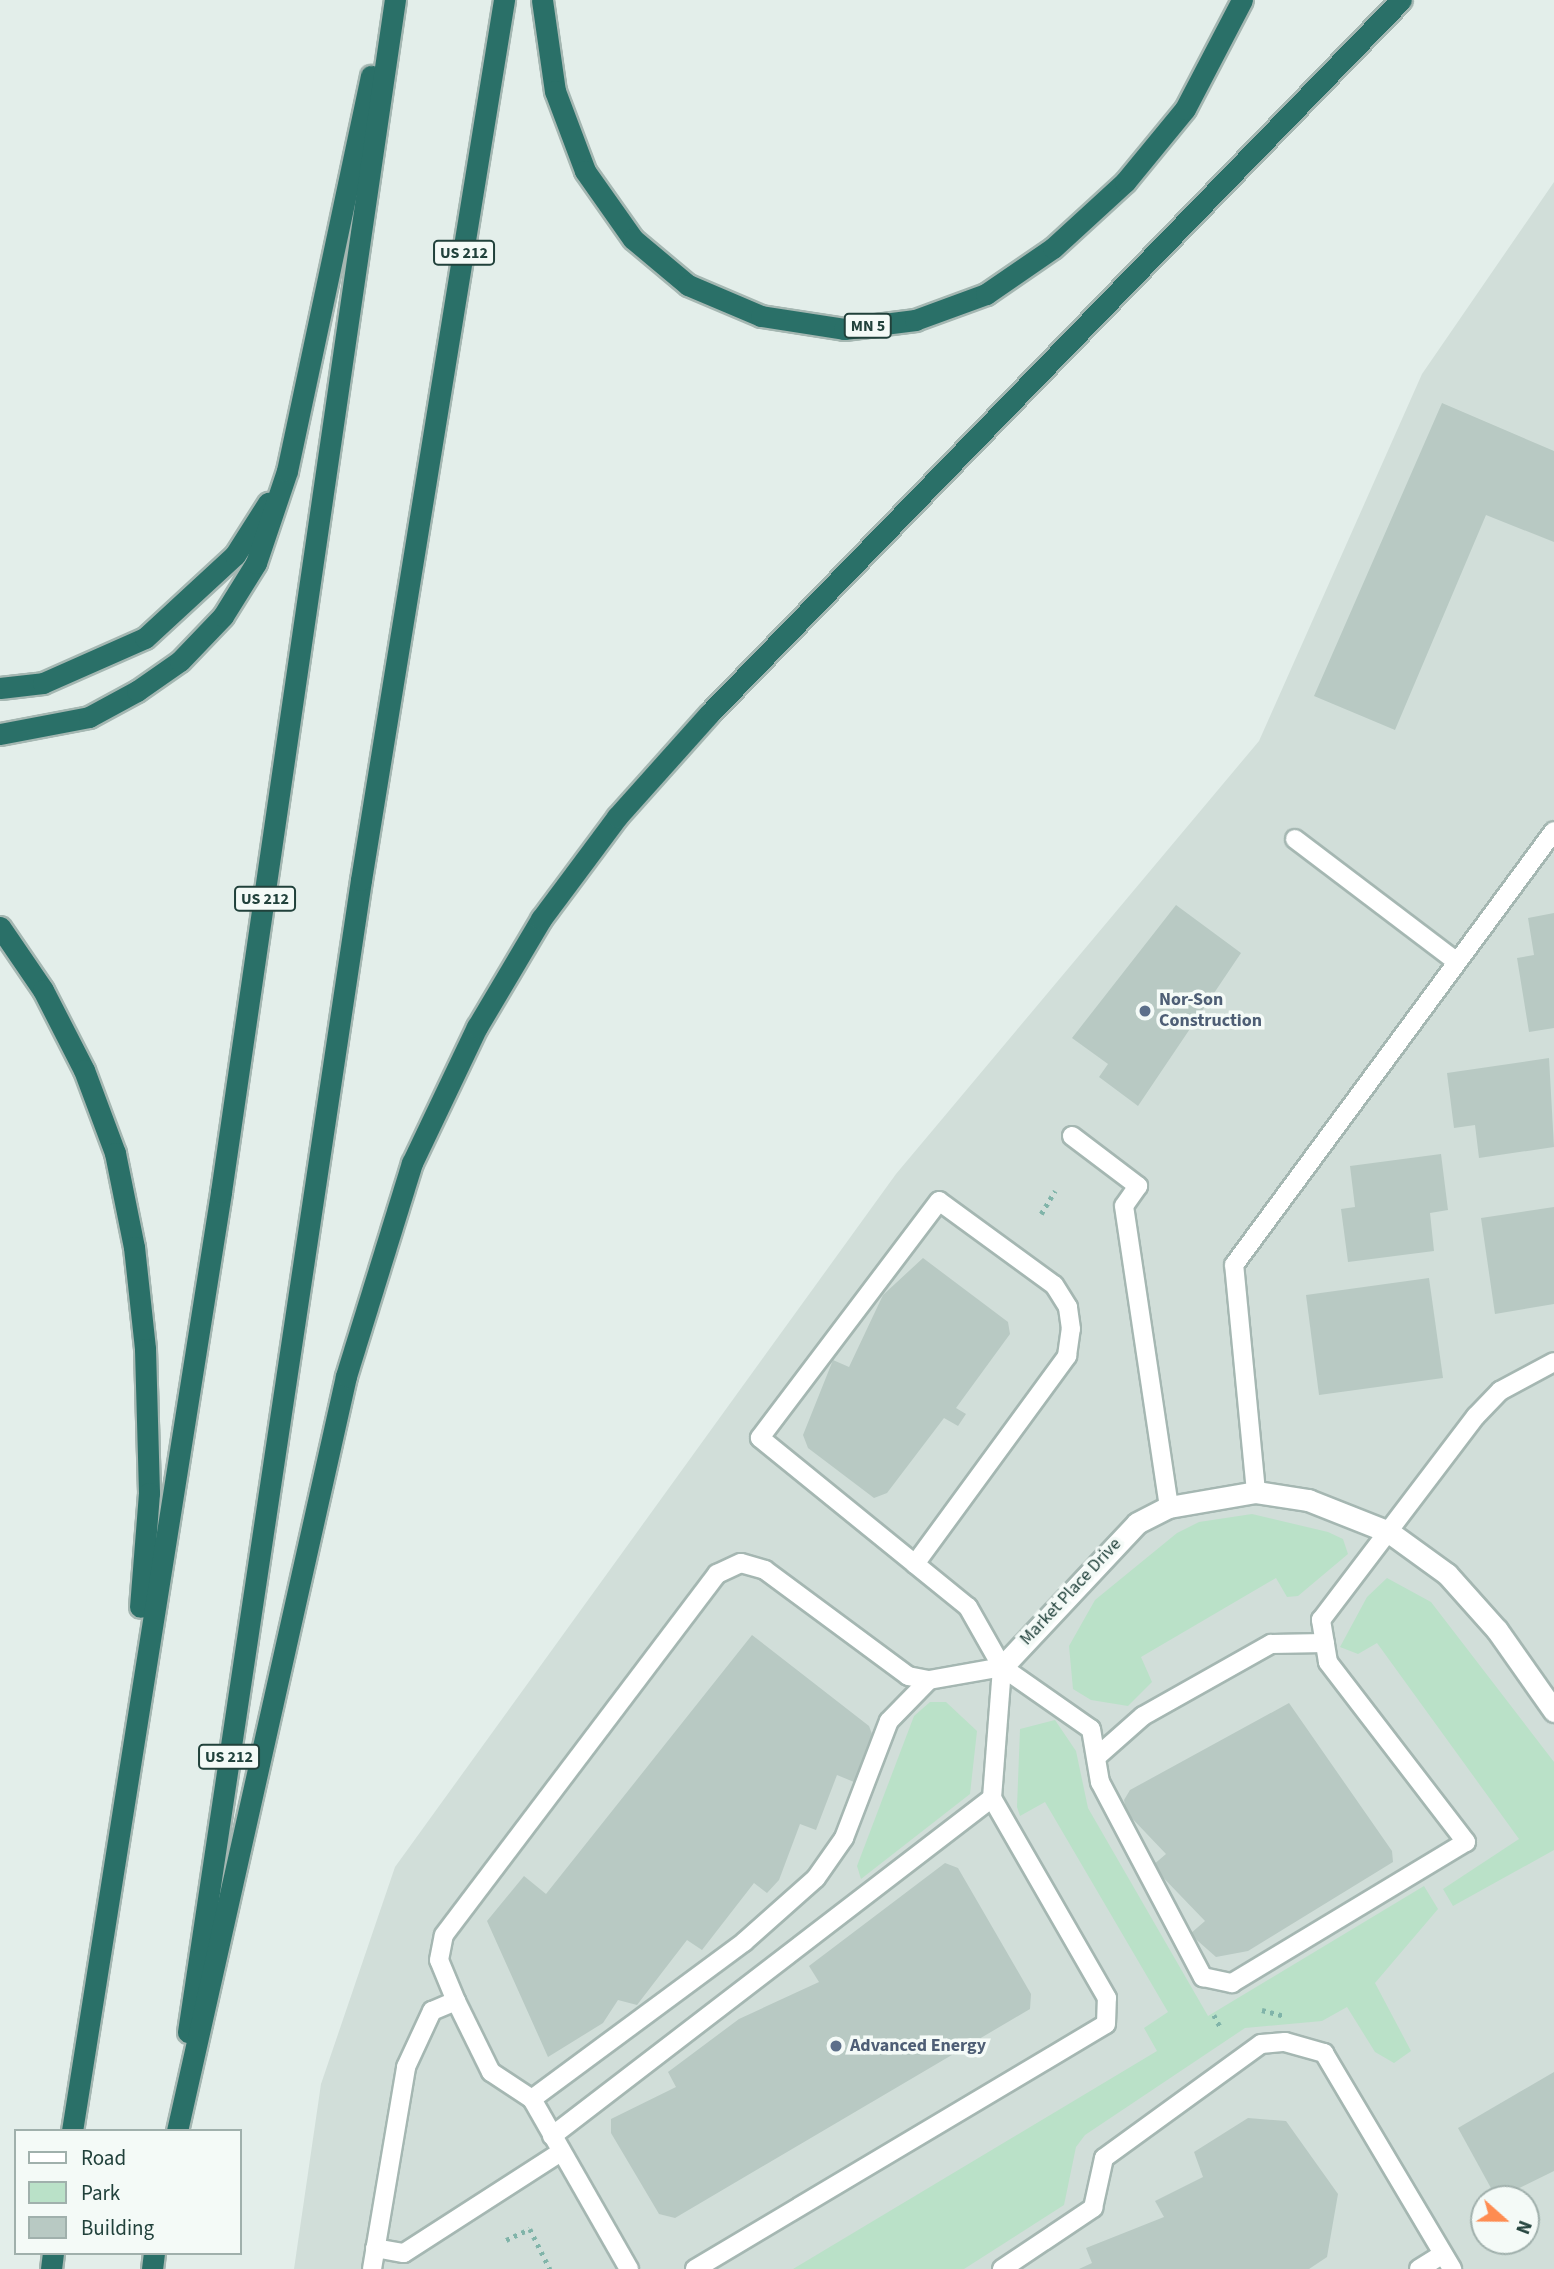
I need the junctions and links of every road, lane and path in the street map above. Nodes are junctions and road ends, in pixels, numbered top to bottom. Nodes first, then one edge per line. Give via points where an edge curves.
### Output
1 (386, 0) edge
2 (395, 0) edge
3 (504, 0) edge
4 (542, 0) edge
5 (1242, 0) edge
6 (1401, 0) edge
7 (287, 471) junction
8 (0, 688) edge
9 (0, 734) edge
10 (1554, 831) edge
11 (1296, 839) dead end
12 (0, 927) edge
13 (1457, 961) junction
14 (1072, 1136) dead end
15 (1055, 1191) dead end
16 (1041, 1214) dead end
17 (1554, 1362) edge
18 (1256, 1492) junction
19 (1169, 1507) junction
20 (1389, 1532) junction
21 (915, 1564) junction
22 (1325, 1643) junction
23 (1002, 1667) junction
24 (929, 1680) junction
25 (1554, 1711) edge
26 (1100, 1754) junction
27 (124, 1797) junction
28 (992, 1798) junction
29 (456, 2001) junction
30 (1214, 2015) dead end
31 (1221, 2028) dead end
32 (532, 2099) junction
33 (72, 2129) edge
34 (175, 2129) edge
35 (175, 2129) edge
36 (557, 2144) junction
37 (506, 2240) dead end
38 (375, 2248) junction
39 (1447, 2261) edge
40 (372, 2269) edge
41 (550, 2269) edge
42 (629, 2269) edge
43 (695, 2269) edge
44 (1002, 2269) edge
45 (1419, 2269) edge

1 - 7 highway
2 - 27 highway, US 212 via 231,1123
3 - 34 highway, US 212 via 361,880
4 - 5 highway, MN 5 via 555,91 585,171 633,239 688,285 761,316 844,329 915,320 986,294 1053,248 1125,182 1185,109
6 - 35 highway via 709,714 594,847 541,919 477,1027 412,1163 346,1376
7 - 8 highway via 235,555 145,638 43,683
7 - 9 highway via 256,563 223,615 180,661 89,717
10 - 13 lane
11 - 13 lane
12 - 27 highway via 43,990 84,1070 115,1153 134,1247 145,1349 149,1493
13 - 18 lane via 1234,1265
14 - 19 lane via 1138,1186 1124,1206
15 - 16 path
17 - 20 lane via 1500,1391
18 - 19 street, Market Place Drive
18 - 20 street, Market Place Drive via 1308,1500
19 - 23 street, Market Place Drive via 1137,1523 1099,1558
20 - 22 lane via 1321,1620
20 - 25 street, Market Place Drive via 1455,1583 1497,1630
21 - 21 lane via 760,1438 939,1201 1054,1285 1068,1307 1071,1329 1067,1356
21 - 23 lane via 968,1607
22 - 26 lane via 1271,1644 1154,1709
22 - 26 lane via 1328,1662 1466,1843 1232,1983 1203,1977 1100,1782
23 - 24 lane
23 - 26 lane via 1091,1729
23 - 28 lane
24 - 29 lane via 908,1676 765,1570 741,1563 717,1574 444,1935 439,1960
24 - 32 lane via 889,1721 844,1838 816,1878 744,1942
27 - 33 highway, US 212
28 - 36 lane
28 - 43 lane via 1107,1998 1106,2024
29 - 32 lane via 491,2072
29 - 38 lane via 432,2011 406,2067
30 - 31 path
32 - 36 lane
36 - 38 lane via 404,2253
36 - 42 lane
37 - 41 path via 530,2229
38 - 40 lane
39 - 44 lane via 1324,2053 1285,2042 1261,2044 1104,2158 1093,2208
39 - 45 lane

